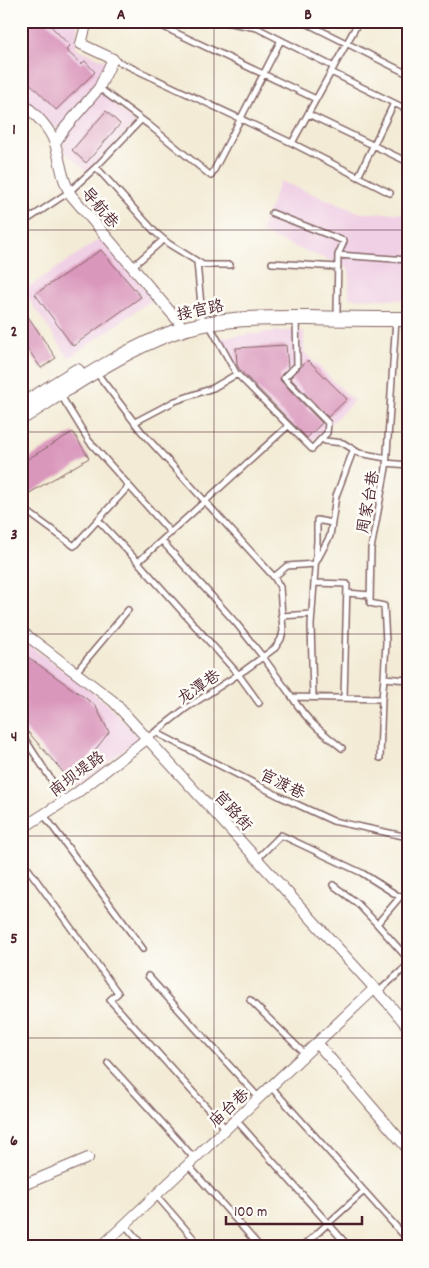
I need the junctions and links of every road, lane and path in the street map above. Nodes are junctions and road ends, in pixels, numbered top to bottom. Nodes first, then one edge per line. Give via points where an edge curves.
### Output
1 (87, 21) edge
2 (151, 21) edge
3 (220, 21) edge
4 (302, 21) edge
5 (360, 21) edge
6 (281, 40) junction
7 (347, 44) junction
8 (113, 59) junction
9 (333, 69) junction
10 (263, 74) junction
11 (408, 74) edge
12 (99, 88) junction
13 (316, 99) junction
14 (21, 101) edge
15 (394, 103) junction
16 (408, 110) edge
17 (308, 114) junction
18 (241, 119) junction
19 (141, 120) junction
20 (55, 143) junction
21 (292, 143) junction
22 (373, 146) junction
23 (408, 162) edge
24 (96, 167) junction
25 (358, 176) junction
26 (69, 192) junction
27 (390, 193) dead end
28 (272, 212) dead end
29 (21, 224) edge
30 (163, 240) junction
31 (338, 255) junction
32 (408, 260) edge
33 (197, 262) junction
34 (272, 263) dead end
35 (230, 265) dead end
36 (132, 266) junction
37 (338, 267) junction
38 (337, 310) junction
39 (408, 311) edge
40 (296, 318) junction
41 (402, 319) edge
42 (206, 320) junction
43 (179, 322) junction
44 (96, 372) junction
45 (237, 374) junction
46 (60, 394) junction
47 (21, 406) edge
48 (21, 418) edge
49 (134, 422) junction
50 (288, 426) junction
51 (322, 438) junction
52 (353, 451) junction
53 (386, 460) junction
54 (408, 465) edge
55 (129, 486) junction
56 (205, 501) junction
57 (21, 507) edge
58 (98, 520) junction
59 (332, 523) junction
60 (171, 533) junction
61 (162, 541) junction
62 (138, 562) junction
63 (316, 564) junction
64 (274, 577) junction
65 (314, 583) junction
66 (347, 592) junction
67 (370, 595) junction
68 (128, 610) dead end
69 (312, 614) junction
70 (282, 616) junction
71 (21, 631) edge
72 (264, 657) junction
73 (76, 672) junction
74 (238, 674) junction
75 (384, 678) junction
76 (408, 680) edge
77 (292, 697) junction
78 (313, 697) junction
79 (344, 698) junction
80 (382, 699) junction
81 (259, 703) dead end
82 (21, 733) edge
83 (152, 735) junction
84 (342, 748) dead end
85 (380, 758) dead end
86 (65, 800) junction
87 (44, 815) junction
88 (21, 829) edge
89 (408, 837) edge
90 (21, 859) edge
91 (257, 859) junction
92 (333, 885) dead end
93 (408, 892) edge
94 (400, 897) junction
95 (377, 924) junction
96 (143, 949) dead end
97 (408, 958) edge
98 (408, 965) edge
99 (148, 976) dead end
100 (376, 990) junction
101 (250, 1000) dead end
102 (408, 1027) edge
103 (317, 1043) junction
104 (306, 1054) junction
105 (108, 1063) dead end
106 (271, 1086) junction
107 (259, 1098) junction
108 (236, 1120) junction
109 (226, 1129) junction
110 (408, 1149) edge
111 (88, 1158) dead end
112 (191, 1162) junction
113 (21, 1186) edge
114 (364, 1191) junction
115 (156, 1195) junction
116 (328, 1223) junction
117 (125, 1224) junction
118 (408, 1240) edge
119 (101, 1247) edge
120 (144, 1247) edge
121 (201, 1247) edge
122 (260, 1247) edge
123 (302, 1247) edge
124 (349, 1247) edge

1 - 8 street via 81,44
2 - 10 lane
3 - 6 lane via 257,28
4 - 7 lane
5 - 7 lane
6 - 9 lane
6 - 10 lane
7 - 9 lane
7 - 11 lane
8 - 12 street
8 - 18 lane
9 - 13 lane
9 - 15 lane
10 - 13 lane
10 - 18 lane
12 - 19 lane
12 - 20 street
13 - 17 lane
14 - 20 street, 导航巷 via 45,125
15 - 16 lane
15 - 22 lane
17 - 21 lane
17 - 22 lane
18 - 19 lane via 212,176
18 - 21 lane
19 - 24 lane
20 - 26 street, 导航巷 via 62,178
21 - 25 lane
22 - 23 lane
22 - 25 lane
24 - 26 lane
24 - 30 lane
25 - 27 lane
26 - 29 lane
26 - 36 street, 导航巷
28 - 31 lane via 344,241
30 - 33 lane
30 - 36 lane
31 - 32 lane
31 - 37 lane
33 - 35 lane via 209,266
33 - 42 lane
34 - 37 lane
36 - 43 street, 导航巷
37 - 38 lane
38 - 39 main road, 接官路
38 - 42 main road, 接官路 via 248,311
40 - 41 main road, 接官路
40 - 42 main road, 接官路
40 - 51 lane via 297,365 284,378 328,423 327,433
41 - 53 lane, 周家台巷
42 - 43 main road, 接官路
42 - 44 main road, 接官路 via 161,337
42 - 45 lane
43 - 47 main road, 接官路 via 148,333
44 - 46 main road, 接官路
44 - 49 lane
45 - 49 lane
45 - 50 lane
46 - 48 main road, 接官路
46 - 55 lane via 89,441
49 - 56 lane
50 - 51 lane via 312,449
50 - 56 lane
51 - 52 lane via 343,443
52 - 53 lane
52 - 59 lane via 336,496
53 - 54 lane
53 - 67 lane, 周家台巷 via 370,549
55 - 58 lane
55 - 60 lane
56 - 60 lane
56 - 64 lane
57 - 58 lane via 74,546
58 - 62 lane
59 - 63 lane
59 - 63 lane via 317,520
60 - 61 lane
61 - 62 lane
61 - 72 lane
62 - 74 lane
63 - 64 lane via 288,566
63 - 65 lane
64 - 70 lane, 龙潭巷 via 280,587
65 - 66 lane via 347,584
65 - 69 lane
66 - 67 lane
66 - 79 lane
67 - 75 lane via 370,603 384,606
68 - 73 lane
69 - 70 lane
69 - 78 lane
70 - 72 lane, 龙潭巷 via 281,639
71 - 73 street, 官路街
72 - 74 lane, 龙潭巷
72 - 77 lane
73 - 83 street, 官路街
74 - 81 lane
74 - 83 lane, 龙潭巷
75 - 76 lane
75 - 80 lane
77 - 78 lane
77 - 84 lane via 314,727
78 - 79 lane
79 - 80 lane
80 - 85 lane
82 - 86 lane
83 - 86 street, 南坝堤路
83 - 89 lane, 官渡巷 via 334,821
83 - 91 street, 官路街
86 - 87 street, 南坝堤路
87 - 88 street, 南坝堤路
87 - 96 lane
90 - 109 lane via 118,994 110,1000
91 - 94 lane via 282,835 362,873
91 - 100 street, 官路街
92 - 95 lane
93 - 94 lane
94 - 95 lane
95 - 97 lane
98 - 100 lane
99 - 107 lane
100 - 102 street, 官路街
100 - 103 street, 庙台巷
101 - 104 lane
103 - 104 street, 庙台巷
103 - 110 street
104 - 106 street, 庙台巷
105 - 112 lane
106 - 107 street, 庙台巷
106 - 114 lane
107 - 108 street, 庙台巷
108 - 109 street, 庙台巷
108 - 116 lane
109 - 112 street, 庙台巷
111 - 113 street
112 - 115 street, 庙台巷
112 - 122 lane
114 - 116 lane
114 - 118 lane
115 - 117 street, 庙台巷
115 - 121 lane
116 - 123 lane
116 - 124 lane
117 - 119 street, 庙台巷
117 - 120 lane

